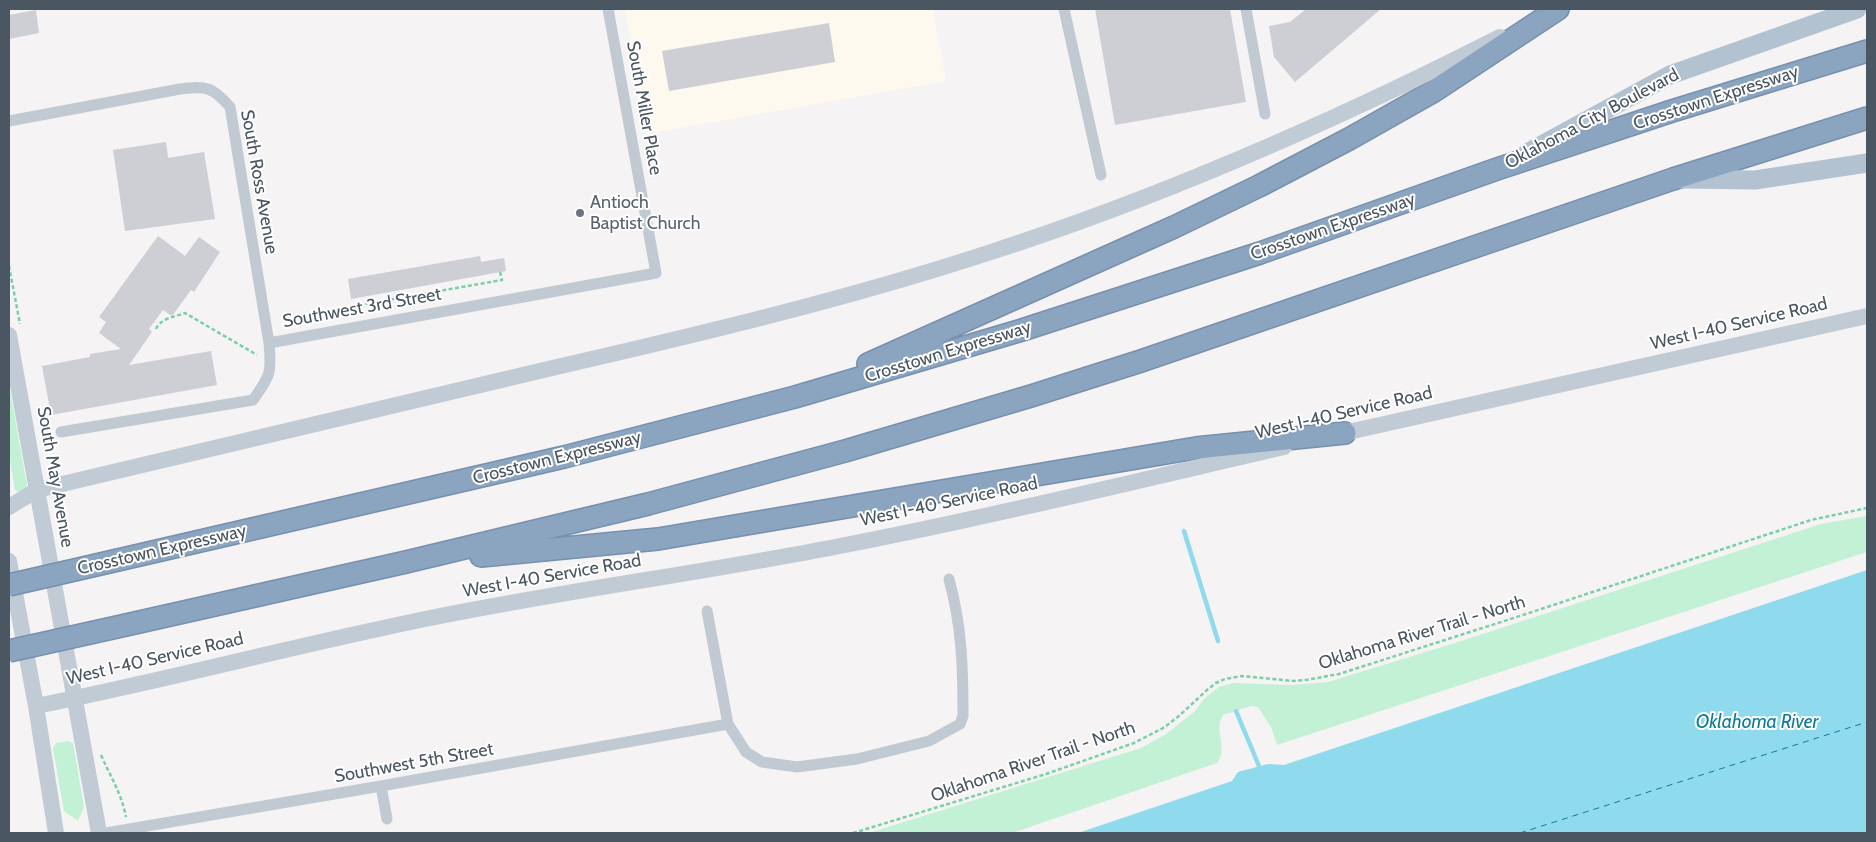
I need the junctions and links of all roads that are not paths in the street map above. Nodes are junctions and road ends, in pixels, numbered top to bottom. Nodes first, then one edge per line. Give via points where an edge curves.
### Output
1 (608, 9) edge
2 (1064, 9) edge
3 (1246, 9) edge
4 (1553, 9) edge
5 (1558, 9) edge
6 (1857, 9) edge
7 (1867, 52) edge
8 (1265, 114) dead end
9 (1860, 120) edge
10 (9, 121) edge
11 (1867, 163) edge
12 (1497, 169) junction
13 (1101, 175) dead end
14 (1673, 179) junction
15 (656, 273) joint
16 (1867, 316) edge
17 (9, 335) edge
18 (269, 343) junction
19 (794, 397) junction
20 (61, 432) dead end
21 (1345, 433) junction
22 (37, 490) junction
23 (9, 507) edge
24 (9, 561) edge
25 (406, 562) junction
26 (949, 579) dead end
27 (9, 586) edge
28 (707, 611) dead end
29 (9, 651) edge
30 (74, 699) junction
31 (36, 706) junction
32 (728, 724) junction
33 (381, 786) junction
34 (388, 819) dead end
35 (56, 833) edge
36 (99, 833) edge
37 (106, 833) edge

1 - 15 street, South Miller Place
2 - 13 street
3 - 8 street
4 - 22 main road via 1423,76 1245,157 1090,217 904,280 696,334
5 - 19 highway via 1434,91 1259,186
6 - 12 main road, Oklahoma City Boulevard via 1670,75
7 - 12 highway, Crosstown Expressway via 1672,111
9 - 14 highway
10 - 18 street, South Ross Avenue via 180,89 201,87 218,92 230,107
11 - 14 main road via 1755,180
12 - 19 highway, Crosstown Expressway via 1260,253 1022,330
14 - 25 highway via 1238,329 1031,396 667,499
15 - 18 street, Southwest 3rd Street
16 - 21 main road, West I-40 Service Road
17 - 22 main road, South May Avenue
18 - 20 street, Southwest 3rd Street via 269,378 253,400
19 - 27 highway, Crosstown Expressway, bridge via 564,457
21 - 25 highway via 1196,448 658,539
21 - 30 main road, West I-40 Service Road via 849,544 412,622
22 - 23 main road
22 - 30 main road, South May Avenue
24 - 31 main road
25 - 29 highway, bridge
26 - 32 street via 962,650 960,724 929,741 883,753 797,767 762,762 746,752
28 - 32 street
30 - 31 main road, West I-40 Service Road
30 - 36 main road, South May Avenue
31 - 35 main road
32 - 33 street, Southwest 5th Street
33 - 34 street
33 - 37 street, Southwest 5th Street

